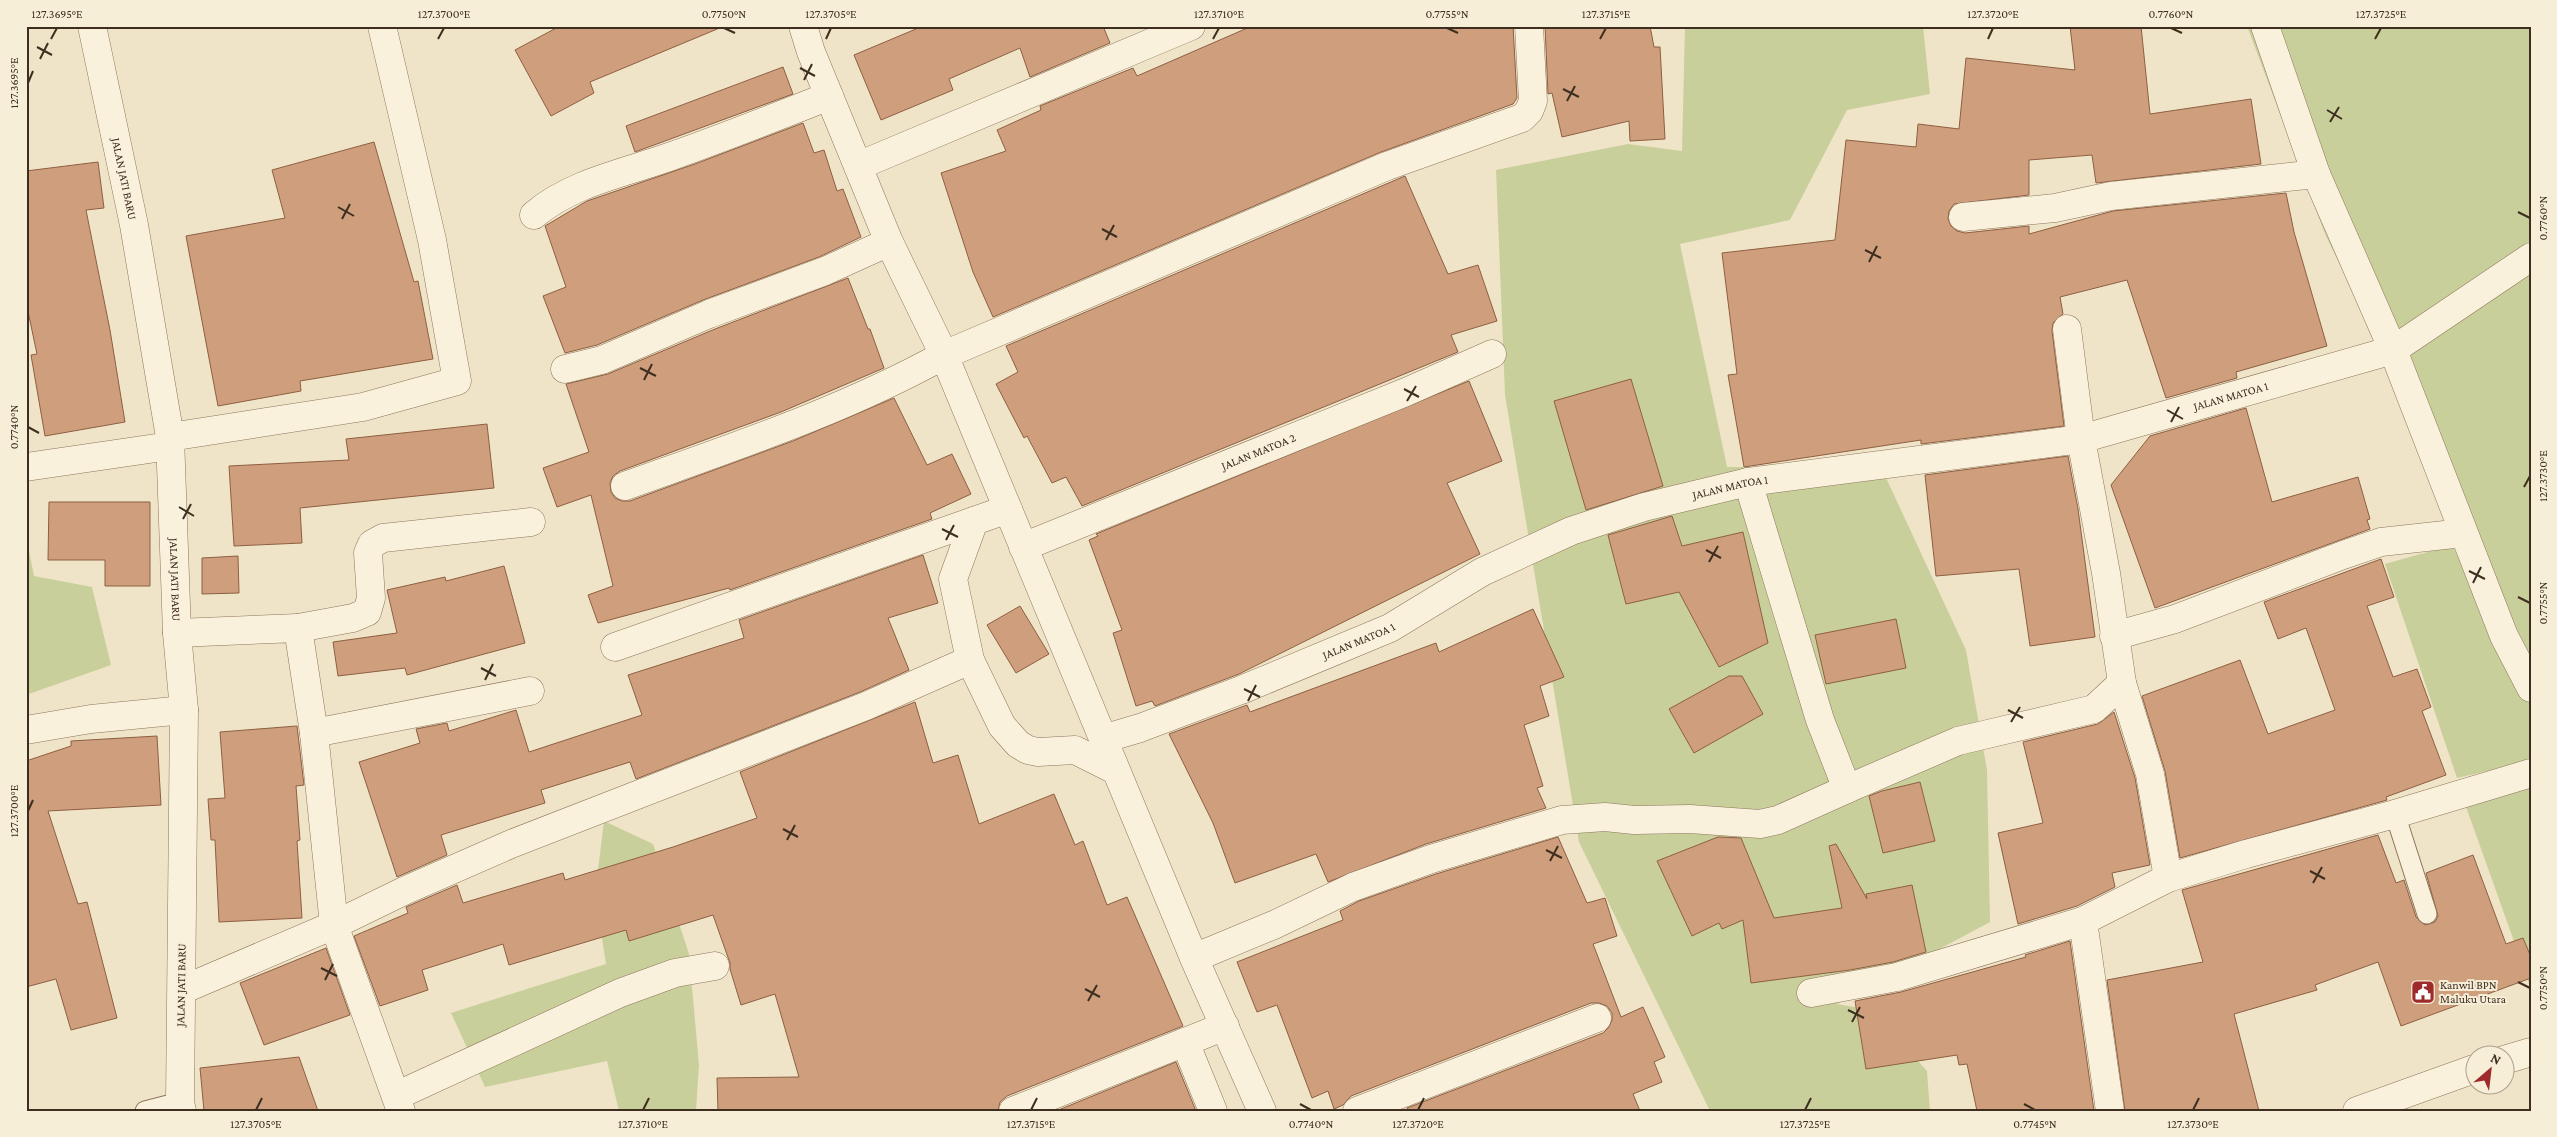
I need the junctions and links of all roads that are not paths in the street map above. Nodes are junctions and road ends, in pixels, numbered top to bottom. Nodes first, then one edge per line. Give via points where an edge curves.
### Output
1 (92, 26) edge
2 (382, 26) edge
3 (803, 26) edge
4 (1191, 26) edge
5 (1529, 26) edge
6 (2265, 26) edge
7 (829, 96) junction
8 (858, 166) junction
9 (2316, 174) junction
10 (534, 215) dead end
11 (1963, 217) dead end
12 (889, 242) junction
13 (2531, 257) edge
14 (2067, 329) dead end
15 (2393, 350) junction
16 (1492, 354) dead end
17 (944, 355) junction
18 (564, 369) dead end
19 (2081, 439) junction
20 (170, 441) junction
21 (26, 467) edge
22 (1748, 482) junction
23 (626, 486) dead end
24 (1008, 509) junction
25 (531, 522) dead end
26 (974, 522) junction
27 (2463, 534) junction
28 (1023, 547) junction
29 (298, 628) junction
30 (177, 633) junction
31 (2114, 636) junction
32 (614, 647) dead end
33 (970, 660) junction
34 (2122, 683) junction
35 (2531, 688) edge
36 (530, 691) dead end
37 (184, 710) junction
38 (26, 730) edge
39 (314, 733) junction
40 (1103, 739) junction
41 (1115, 770) junction
42 (2531, 773) edge
43 (1847, 788) junction
44 (2395, 814) junction
45 (2168, 878) junction
46 (2427, 914) dead end
47 (2083, 921) junction
48 (334, 925) junction
49 (1194, 958) junction
50 (715, 966) dead end
51 (182, 990) junction
52 (1811, 993) dead end
53 (1597, 1018) dead end
54 (1225, 1026) junction
55 (1185, 1042) junction
56 (2531, 1052) edge
57 (2514, 1057) edge
58 (2464, 1073) edge
59 (399, 1104) edge
60 (181, 1106) edge
61 (145, 1111) edge
62 (1013, 1111) edge
63 (1213, 1111) edge
64 (1262, 1111) edge
65 (1357, 1111) edge
66 (2110, 1111) edge
67 (2357, 1111) edge

1 - 20 street, JALAN JATI BARU via 134,225
2 - 20 street via 432,240 457,381 363,406
3 - 7 street
4 - 8 street
5 - 17 street via 1533,101 1522,118 1387,166
6 - 9 street
7 - 8 street
7 - 10 street via 734,134 588,184 549,202
8 - 12 street
9 - 11 street via 2112,196 2055,208
9 - 15 street
12 - 17 street
12 - 18 street via 817,275 709,314 602,360
13 - 15 street, JALAN MATOA 1
14 - 19 street
15 - 19 street, JALAN MATOA 1
15 - 27 street
16 - 28 street, JALAN MATOA 2
17 - 23 street via 875,391 787,428
17 - 24 street
19 - 22 street, JALAN MATOA 1
19 - 31 street via 2106,573
20 - 21 street
20 - 30 street, JALAN JATI BARU
22 - 40 street, JALAN MATOA 1 via 1644,507 1571,531 1482,572 1390,628 1232,693
22 - 43 street via 1820,720
24 - 26 street
24 - 28 street
25 - 29 street via 383,538 372,544 368,553 371,598 367,612 353,618
26 - 32 street
26 - 33 street via 953,579
27 - 31 street via 2381,542 2175,619
27 - 35 street via 2504,636
28 - 40 street
29 - 30 street
29 - 39 street
30 - 37 street, JALAN JATI BARU
31 - 34 street
33 - 41 street via 1002,726 1018,744 1038,752 1076,750
33 - 48 street via 866,706 510,844
34 - 43 street via 2094,709 1958,741
34 - 45 street via 2150,774
36 - 39 street
37 - 38 street via 91,719
37 - 51 street, JALAN JATI BARU
39 - 48 street
40 - 41 street
41 - 49 street
42 - 44 street
43 - 49 street via 1778,820 1760,824 1605,817 1562,820 1430,859 1352,888
44 - 45 street
44 - 46 lane
45 - 47 street
47 - 52 street via 1898,977
47 - 66 street
48 - 51 street
48 - 59 street
49 - 54 street
50 - 59 street via 675,973 620,993
51 - 60 street, JALAN JATI BARU
53 - 65 street
54 - 55 street
54 - 64 street
55 - 62 street
55 - 63 street
56 - 57 street
58 - 67 street
60 - 61 lane

